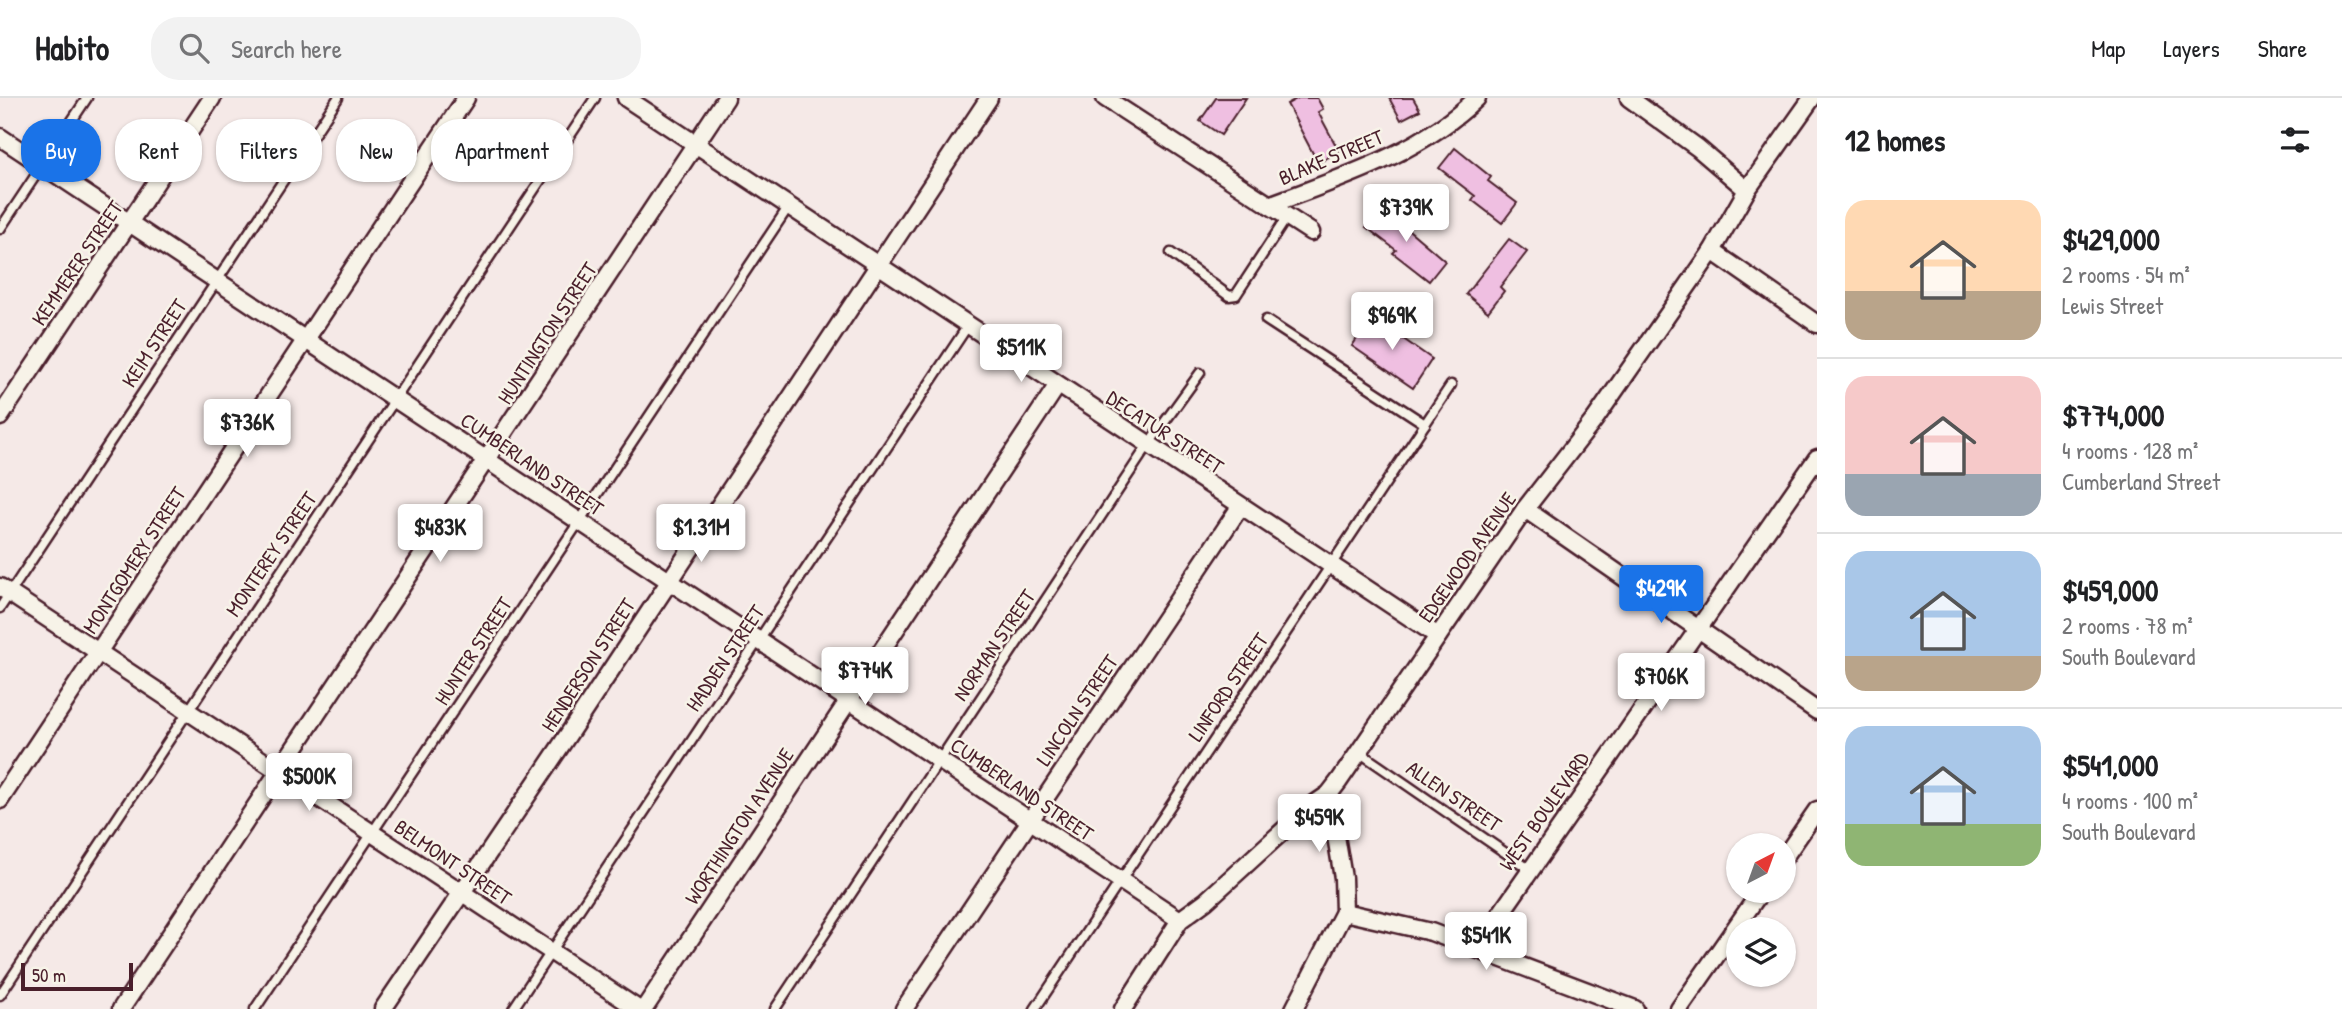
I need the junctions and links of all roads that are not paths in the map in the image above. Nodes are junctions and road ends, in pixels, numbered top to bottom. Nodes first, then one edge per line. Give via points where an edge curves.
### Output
1 (87, 98) edge
2 (212, 98) edge
3 (338, 98) edge
4 (466, 98) edge
5 (595, 98) edge
6 (626, 98) edge
7 (726, 98) edge
8 (989, 98) edge
9 (1105, 98) edge
10 (1477, 98) edge
11 (1629, 98) edge
12 (1812, 98) edge
13 (73, 119) edge
14 (0, 137) edge
15 (696, 144) junction
16 (21, 150) edge
17 (30, 182) edge
18 (69, 182) edge
19 (1747, 190) junction
20 (1269, 205) junction
21 (789, 206) junction
22 (1287, 217) junction
23 (129, 222) junction
24 (0, 229) edge
25 (1311, 232) dead end
26 (1712, 251) junction
27 (1171, 253) dead end
28 (876, 265) junction
29 (217, 280) junction
30 (1266, 320) dead end
31 (1817, 324) edge
32 (967, 327) junction
33 (304, 338) junction
34 (1200, 373) dead end
35 (1451, 385) dead end
36 (1057, 386) junction
37 (396, 399) junction
38 (0, 416) edge
39 (1425, 424) junction
40 (1147, 445) junction
41 (1817, 457) edge
42 (488, 460) junction
43 (1240, 507) junction
44 (1525, 509) junction
45 (579, 521) junction
46 (1330, 566) junction
47 (668, 580) junction
48 (5, 590) edge
49 (0, 608) edge
50 (1698, 628) junction
51 (1438, 636) junction
52 (758, 640) junction
53 (98, 652) junction
54 (848, 699) junction
55 (1817, 710) edge
56 (187, 711) junction
57 (1359, 752) junction
58 (939, 759) junction
59 (279, 771) junction
60 (1329, 794) junction
61 (0, 800) edge
62 (1817, 810) edge
63 (1028, 819) junction
64 (373, 834) junction
65 (1796, 840) edge
66 (1529, 869) junction
67 (1120, 880) junction
68 (461, 892) junction
69 (1753, 903) edge
70 (1344, 912) junction
71 (1180, 920) junction
72 (1476, 949) junction
73 (552, 952) junction
74 (0, 995) edge
75 (121, 1009) edge
76 (255, 1009) edge
77 (383, 1009) edge
78 (513, 1009) edge
79 (638, 1009) edge
80 (644, 1009) edge
81 (775, 1009) edge
82 (904, 1009) edge
83 (1035, 1009) edge
84 (1123, 1009) edge
85 (1294, 1009) edge
86 (1635, 1009) edge
87 (1679, 1009) edge

1 - 13 lane
2 - 23 street, KEMMERER STREET
3 - 29 lane, KEIM STREET
4 - 33 street, MONTGOMERY STREET
5 - 37 lane, MONTEREY STREET
6 - 15 street, DECATUR STREET
7 - 15 street, HUNTINGTON STREET
8 - 28 street, HENDERSON STREET
9 - 20 street, BLAKE STREET
10 - 20 street, BLAKE STREET via 1457,118 1381,162
11 - 19 street
12 - 19 street, EDGEWOOD AVENUE
14 - 16 street, CUMBERLAND STREET
15 - 21 street, DECATUR STREET
15 - 42 street, HUNTINGTON STREET
17 - 24 lane
18 - 23 street, CUMBERLAND STREET
19 - 26 street, EDGEWOOD AVENUE
20 - 22 street, BLAKE STREET
21 - 28 street, DECATUR STREET
21 - 45 lane, HUNTER STREET
22 - 25 street, BLAKE STREET
22 - 27 lane via 1236,295 1229,296
23 - 29 street, CUMBERLAND STREET
23 - 38 street, KEMMERER STREET
26 - 31 street
26 - 44 street, EDGEWOOD AVENUE via 1595,419
28 - 32 street, DECATUR STREET
28 - 47 street, HENDERSON STREET
29 - 33 street, CUMBERLAND STREET
29 - 48 lane, KEIM STREET
30 - 39 lane
32 - 36 street, DECATUR STREET
32 - 52 lane, HADDEN STREET
33 - 37 street, CUMBERLAND STREET
33 - 53 street, MONTGOMERY STREET
34 - 40 lane, NORMAN STREET
35 - 39 lane, LINFORD STREET
36 - 40 street, DECATUR STREET
36 - 54 street, WORTHINGTON AVENUE
37 - 42 street, CUMBERLAND STREET
37 - 56 lane, MONTEREY STREET
39 - 46 lane, LINFORD STREET
40 - 43 street, DECATUR STREET
40 - 58 lane, NORMAN STREET
41 - 50 street, WEST BOULEVARD
42 - 45 street, CUMBERLAND STREET
42 - 59 street, HUNTINGTON STREET
43 - 46 street, DECATUR STREET
43 - 63 street, LINCOLN STREET
44 - 50 street
44 - 51 street, EDGEWOOD AVENUE
45 - 47 street, CUMBERLAND STREET
45 - 64 lane, HUNTER STREET
46 - 51 street, DECATUR STREET
46 - 67 lane, LINFORD STREET
47 - 52 street, CUMBERLAND STREET
47 - 68 street, HENDERSON STREET
48 - 49 lane, KEIM STREET
48 - 53 street, BELMONT STREET
50 - 55 street
50 - 66 street, WEST BOULEVARD
51 - 57 street, EDGEWOOD AVENUE
52 - 54 street, CUMBERLAND STREET
52 - 73 lane, HADDEN STREET
53 - 56 street, BELMONT STREET
53 - 61 street, MONTGOMERY STREET
54 - 58 street, CUMBERLAND STREET
54 - 80 street, WORTHINGTON AVENUE
56 - 59 street, BELMONT STREET
56 - 74 lane, MONTEREY STREET
57 - 60 street, EDGEWOOD AVENUE
57 - 66 lane, ALLEN STREET
58 - 63 street, CUMBERLAND STREET
58 - 81 lane, NORMAN STREET
59 - 64 street, BELMONT STREET
59 - 75 street, HUNTINGTON STREET
60 - 70 street
60 - 71 street, EDGEWOOD AVENUE
62 - 65 street
63 - 67 street, CUMBERLAND STREET
63 - 82 street, LINCOLN STREET
64 - 68 street, BELMONT STREET
64 - 76 lane, HUNTER STREET
66 - 72 street, WEST BOULEVARD
67 - 71 street, CUMBERLAND STREET
67 - 83 lane, LINFORD STREET
68 - 73 street, BELMONT STREET
68 - 77 street, HENDERSON STREET
69 - 87 street
70 - 72 street via 1431,932
70 - 85 street
71 - 84 street, EDGEWOOD AVENUE
72 - 86 street
73 - 78 lane, HADDEN STREET
73 - 79 street, BELMONT STREET

